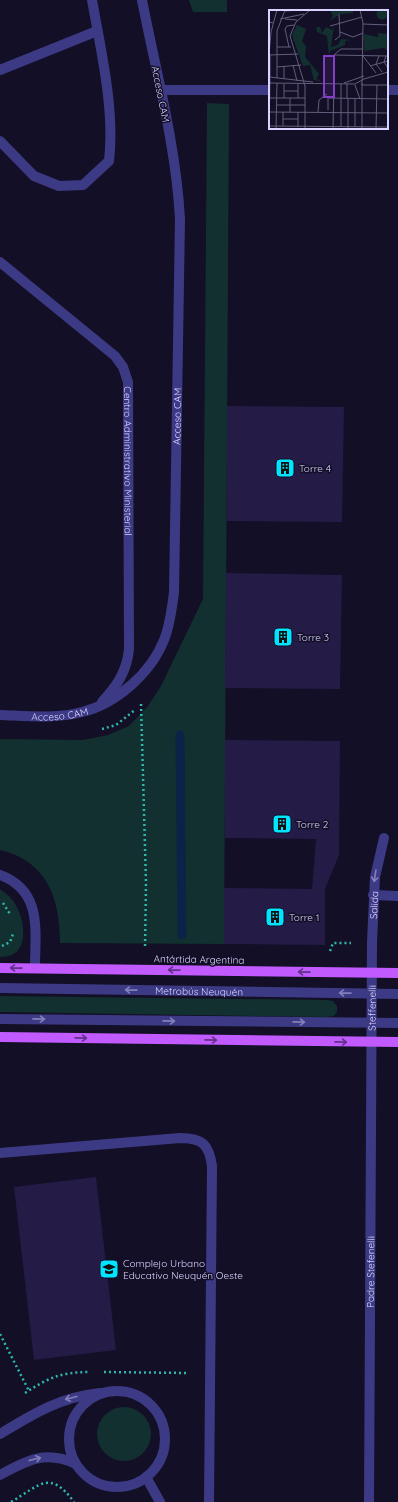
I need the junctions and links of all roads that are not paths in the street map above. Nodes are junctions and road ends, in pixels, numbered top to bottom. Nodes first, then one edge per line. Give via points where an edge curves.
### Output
1 (92, 0) edge
2 (142, 0) edge
3 (97, 31) junction
4 (0, 70) edge
5 (160, 90) junction
6 (269, 90) edge
7 (0, 141) edge
8 (0, 262) edge
9 (96, 708) junction
10 (0, 715) edge
11 (384, 838) dead end
12 (0, 875) edge
13 (373, 895) junction
14 (398, 896) edge
15 (0, 968) edge
16 (35, 968) junction
17 (371, 973) junction
18 (398, 973) edge
19 (0, 988) edge
20 (371, 994) junction
21 (398, 994) edge
22 (0, 1019) edge
23 (371, 1023) junction
24 (398, 1023) edge
25 (0, 1037) edge
26 (371, 1042) junction
27 (398, 1042) edge
28 (0, 1153) edge
29 (110, 1392) junction
30 (0, 1434) edge
31 (76, 1464) junction
32 (0, 1475) edge
33 (146, 1477) junction
34 (160, 1502) edge
35 (209, 1502) edge
36 (369, 1502) edge

1 - 3 street
2 - 5 street, Acceso CAM
3 - 4 street
3 - 7 street via 111,119 112,142 109,161 83,186 58,186 34,176
5 - 6 street
5 - 9 street, Acceso CAM via 178,188 180,219 174,592 171,617 164,641 151,663 115,698
8 - 9 street, Centro Administrativo Ministerial via 115,356 123,367 128,382 128,662 113,690
9 - 10 street, Acceso CAM via 67,715
11 -> 13 street, Salida
12 - 16 street via 18,884 31,903 35,925
13 - 14 street
13 - 17 street, Salida
16 -> 15 main road, Antártida Argentina
17 -> 16 main road, Antártida Argentina
17 - 18 main road, Antártida Argentina
17 - 20 street, Steffenelli
20 -> 19 street, Metrobús Neuquén
20 - 21 street, Metrobús Neuquén
20 - 23 street, Steffenelli
22 -> 23 street
23 - 24 street
23 - 26 street, Steffenelli
25 -> 26 main road
26 - 27 main road
26 - 36 street, Padre Stefenelli
28 - 35 street via 180,1138 196,1138 205,1145 212,1166
29 -> 30 street via 66,1398
29 - 31 street via 95,1396 82,1406 73,1419 69,1442
29 - 33 street via 125,1392 140,1397 152,1407 161,1420 165,1435 164,1451 157,1466
32 -> 31 street via 30,1460 45,1456
31 - 33 street via 86,1477 116,1487 132,1485
33 - 34 street

